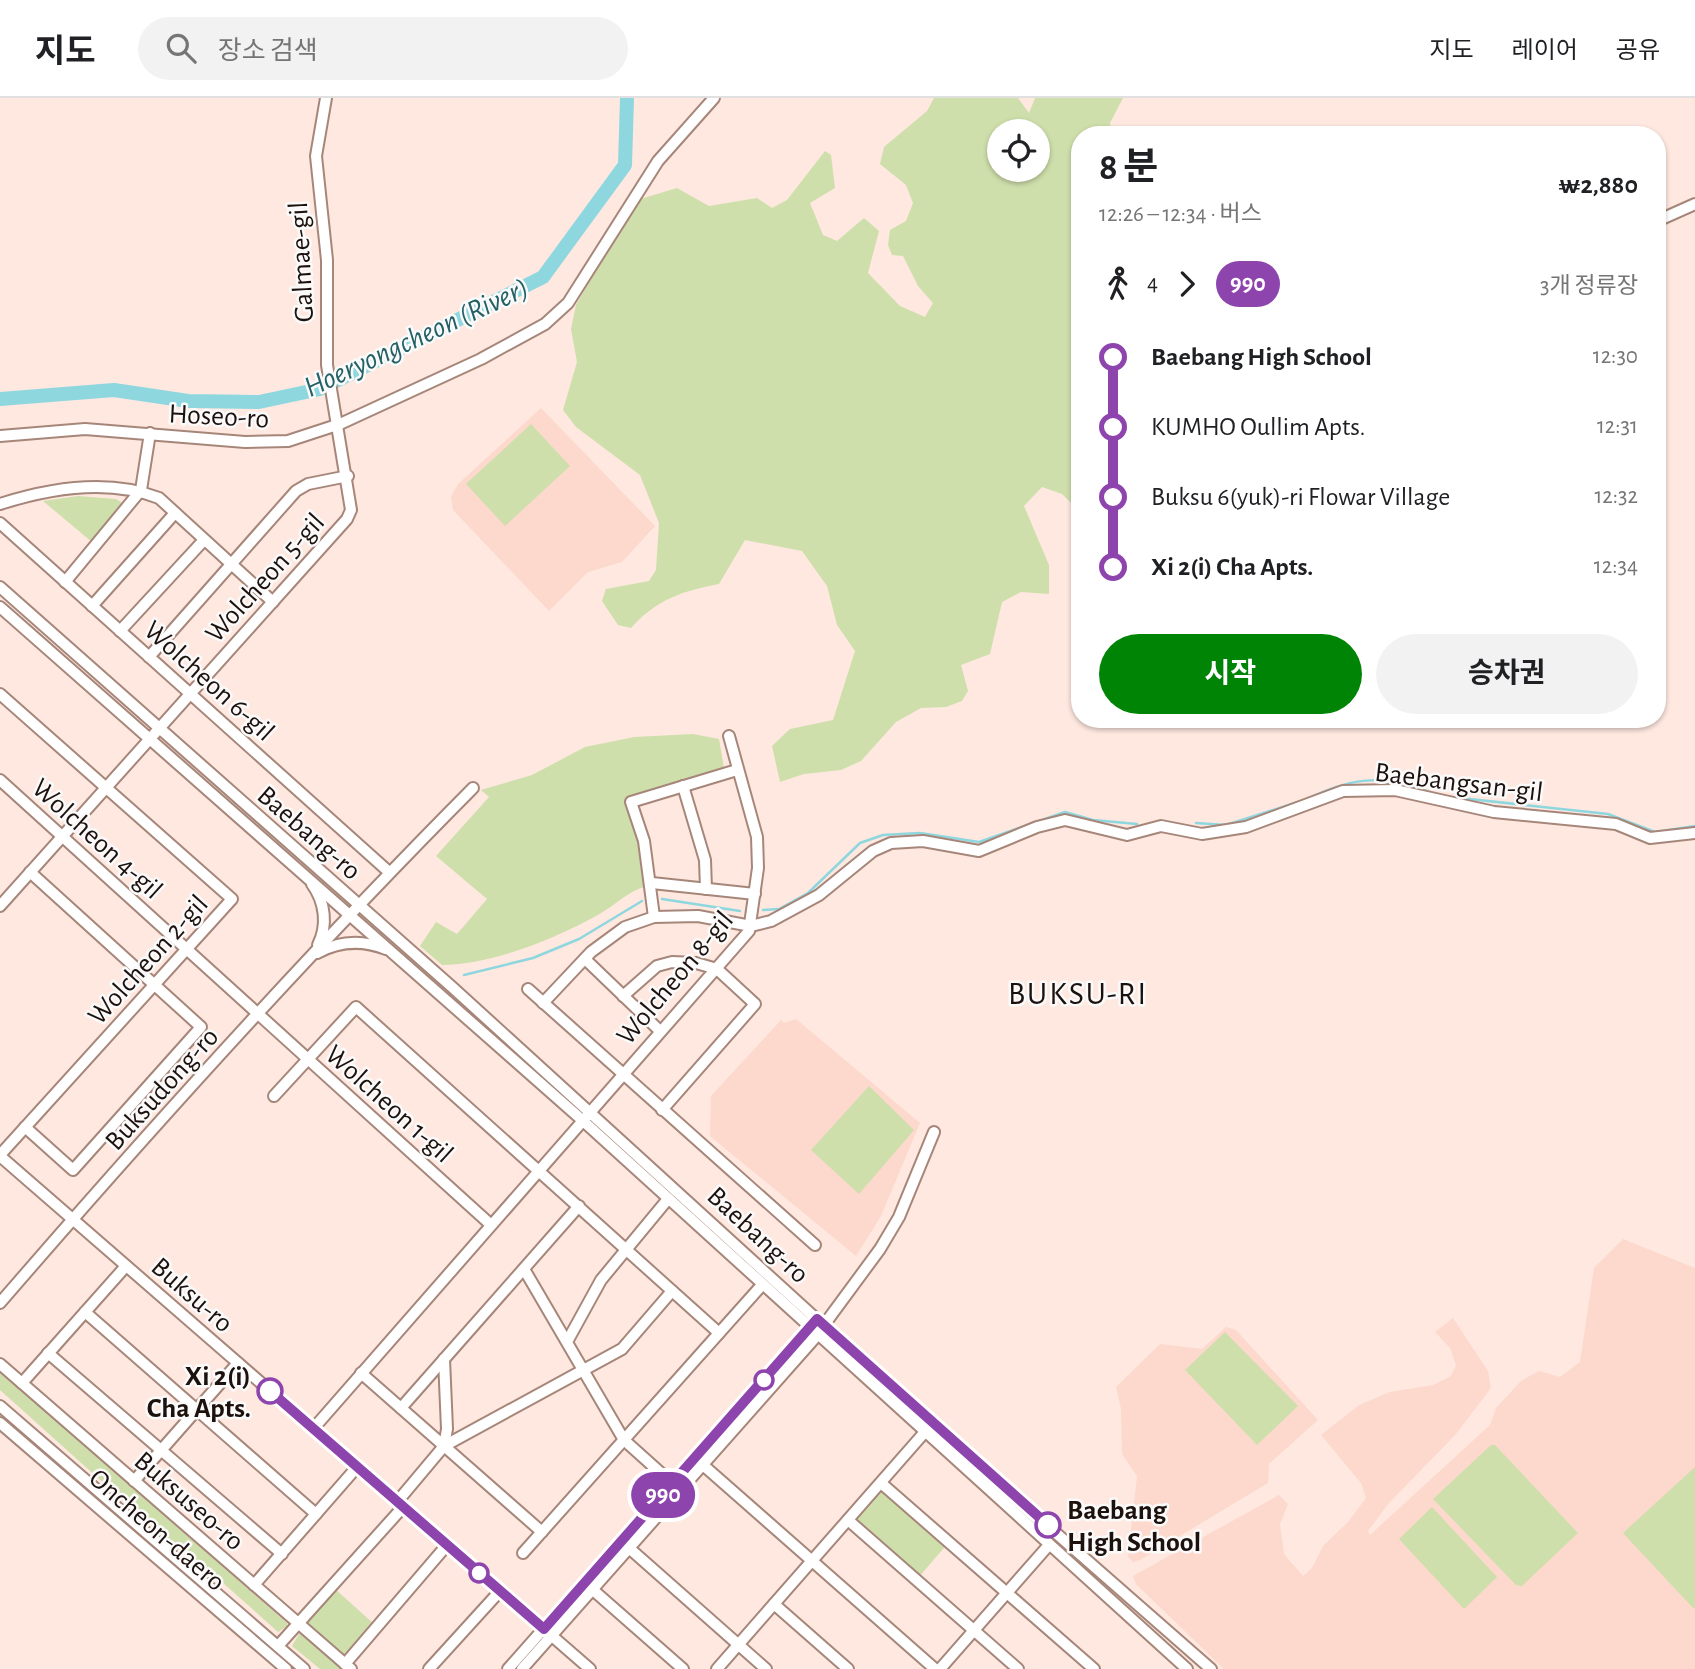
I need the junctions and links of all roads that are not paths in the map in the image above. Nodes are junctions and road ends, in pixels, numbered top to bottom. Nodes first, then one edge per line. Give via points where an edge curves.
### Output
1 (326, 98) edge
2 (714, 98) edge
3 (1695, 204) edge
4 (1666, 217) edge
5 (340, 424) junction
6 (150, 433) junction
7 (0, 436) edge
8 (348, 476) junction
9 (141, 490) junction
10 (0, 504) edge
11 (175, 513) junction
12 (0, 523) edge
13 (204, 540) junction
14 (233, 564) junction
15 (65, 582) junction
16 (0, 587) edge
17 (273, 602) junction
18 (92, 606) junction
19 (0, 607) edge
20 (120, 631) junction
21 (149, 657) junction
22 (0, 694) edge
23 (191, 694) junction
24 (159, 729) junction
25 (729, 736) dead end
26 (150, 738) junction
27 (737, 770) junction
28 (0, 780) edge
29 (684, 786) junction
30 (106, 788) junction
31 (473, 788) dead end
32 (1695, 833) edge
33 (62, 836) junction
34 (389, 872) junction
35 (30, 873) junction
36 (305, 873) junction
37 (652, 883) junction
38 (706, 889) junction
39 (755, 894) junction
40 (0, 906) edge
41 (354, 909) junction
42 (654, 916) junction
43 (751, 926) junction
44 (187, 949) junction
45 (393, 952) junction
46 (312, 956) junction
47 (585, 959) junction
48 (717, 969) junction
49 (155, 985) junction
50 (528, 989) dead end
51 (624, 996) junction
52 (543, 1003) junction
53 (258, 1014) junction
54 (660, 1031) junction
55 (308, 1059) junction
56 (621, 1074) junction
57 (274, 1096) dead end
58 (589, 1110) junction
59 (662, 1110) junction
60 (581, 1119) junction
61 (25, 1127) junction
62 (934, 1132) dead end
63 (0, 1155) edge
64 (538, 1169) junction
65 (668, 1199) junction
66 (579, 1206) junction
67 (72, 1219) junction
68 (490, 1224) junction
69 (815, 1245) dead end
70 (625, 1249) junction
71 (126, 1266) junction
72 (524, 1269) junction
73 (761, 1286) junction
74 (672, 1291) junction
75 (0, 1303) edge
76 (85, 1312) junction
77 (822, 1323) junction
78 (813, 1332) junction
79 (719, 1333) junction
80 (568, 1340) junction
81 (48, 1353) junction
82 (444, 1359) junction
83 (237, 1363) junction
84 (0, 1364) edge
85 (584, 1370) junction
86 (361, 1373) junction
87 (22, 1383) junction
88 (0, 1406) edge
89 (401, 1408) junction
90 (197, 1410) junction
91 (0, 1423) edge
92 (313, 1429) junction
93 (924, 1433) junction
94 (624, 1440) junction
95 (444, 1446) junction
96 (161, 1450) junction
97 (703, 1465) junction
98 (358, 1467) junction
99 (134, 1481) junction
100 (881, 1483) junction
101 (673, 1484) junction
102 (400, 1504) junction
103 (316, 1514) junction
104 (848, 1520) junction
105 (542, 1532) junction
106 (447, 1545) junction
107 (1048, 1546) junction
108 (629, 1548) junction
109 (523, 1553) dead end
110 (282, 1554) junction
111 (812, 1561) junction
112 (254, 1585) junction
113 (593, 1590) junction
114 (500, 1591) junction
115 (1007, 1593) junction
116 (774, 1604) junction
117 (298, 1624) junction
118 (974, 1630) junction
119 (548, 1633) junction
120 (738, 1645) junction
121 (278, 1646) junction
122 (1173, 1665) edge
123 (348, 1667) edge
124 (286, 1669) edge
125 (304, 1669) edge
126 (429, 1669) edge
127 (508, 1669) edge
128 (522, 1669) edge
129 (590, 1669) edge
130 (683, 1669) edge
131 (717, 1669) edge
132 (766, 1669) edge
133 (848, 1669) edge
134 (938, 1669) edge
135 (1018, 1669) edge
136 (1094, 1669) edge
137 (1187, 1669) edge
138 (1211, 1669) edge

1 - 5 street, Galmae-gil via 316,156 327,260 327,365
2 - 5 street, Hoseo-ro via 658,162 568,303 553,319 481,359
3 - 4 street
5 - 6 street, Hoseo-ro via 288,441
5 - 8 street, Wolcheon 5-gil
6 - 7 street, Hoseo-ro via 85,429
6 - 9 street
8 - 14 street via 296,491
8 - 17 street, Wolcheon 5-gil via 352,503 347,520
9 - 10 street via 81,486
9 - 11 street
9 - 15 street
11 - 13 street
11 - 18 street
12 - 15 street, Wolcheon 6-gil
13 - 14 street
13 - 20 street
14 - 17 street
14 - 21 street
15 - 18 street, Wolcheon 6-gil
16 - 24 street, Baebang-ro
17 - 23 street, Wolcheon 5-gil
18 - 20 street, Wolcheon 6-gil
19 - 26 street, Baebang-ro
20 - 21 street, Wolcheon 6-gil
21 - 23 street, Wolcheon 6-gil
22 - 30 street, Wolcheon 2-gil
23 - 24 street, Wolcheon 5-gil
23 - 34 street, Wolcheon 6-gil
24 - 26 street, Wolcheon 5-gil
24 - 41 street, Baebang-ro
25 - 27 street, Wolcheon 8-gil
26 - 30 street, Wolcheon 5-gil
26 - 36 street, Baebang-ro
27 - 29 street
27 - 39 street, Wolcheon 8-gil via 757,837
28 - 33 street, Wolcheon 4-gil
29 - 37 street via 631,802
29 - 38 street via 705,860
30 - 33 street, Wolcheon 5-gil
30 - 44 street, Wolcheon 2-gil via 232,899
31 - 34 street, Buksudong-ro
32 - 43 street, Baebangsan-gil via 1650,838 1616,824 1494,812 1395,790 1343,791 1246,827 1202,834 1161,826 1127,835 1065,820 979,851 923,841 891,844 873,851 793,912
33 - 35 street, Wolcheon 5-gil
33 - 44 street, Wolcheon 4-gil
34 - 41 street, Buksudong-ro
35 - 40 street, Wolcheon 5-gil
35 - 49 street
36 - 41 street, Baebang-ro
36 - 46 street via 316,890 325,922
37 - 38 street
37 - 42 street
38 - 39 street
39 - 43 street, Wolcheon 8-gil
41 - 45 street, Baebang-ro
41 - 46 street, Buksudong-ro
41 - 58 street, Baebang-ro
42 - 43 street via 698,916
42 - 47 street via 625,927
43 - 48 street, Wolcheon 8-gil
44 - 49 street, Wolcheon 2-gil
44 - 53 street, Wolcheon 4-gil
45 - 46 street via 359,942 326,948
45 - 60 street, Baebang-ro
46 - 53 street, Buksudong-ro
47 - 51 street
47 - 52 street
48 - 51 street via 696,963 657,966
48 - 54 street, Wolcheon 8-gil
48 - 59 street via 755,1004
49 - 61 street, Wolcheon 2-gil
49 - 61 street via 201,1027 73,1170
50 - 52 street
51 - 54 street
52 - 56 street
53 - 55 street, Wolcheon 1-gil
53 - 67 street, Buksudong-ro
54 - 56 street, Wolcheon 8-gil
55 - 57 street
55 - 64 street via 356,1007
55 - 68 street, Wolcheon 1-gil
56 - 58 street, Wolcheon 8-gil
56 - 59 street
58 - 60 street
58 - 77 street, Baebang-ro
59 - 69 street
60 - 64 street
60 - 65 street, Baebang-ro
61 - 63 street, Wolcheon 2-gil
62 - 77 street via 899,1217 880,1250
63 - 67 street, Buksu-ro
64 - 66 street
64 - 68 street
65 - 70 street
65 - 73 street, Baebang-ro
66 - 70 street
66 - 72 street
67 - 71 street, Buksu-ro
67 - 75 street, Buksudong-ro
68 - 86 street
70 - 74 street
70 - 80 street via 601,1280
71 - 76 street, Buksu-ro
71 - 83 street, Buksu-ro
72 - 80 street
72 - 82 street
73 - 78 street, Baebang-ro
73 - 79 street, Baebang-ro
74 - 79 street
74 - 85 street via 622,1349
76 - 81 street, Buksu-ro
76 - 90 street
77 - 78 street
77 - 138 street, Baebang-ro
78 - 93 street, Baebang-ro
78 - 97 street
78 - 101 street
79 - 94 street, Baebang-ro
80 - 85 street
81 - 87 street, Buksu-ro
81 - 96 street
82 - 89 street
82 - 95 street
83 - 90 street
83 - 92 street, Buksu-ro
84 - 87 street, Buksuseo-ro
85 - 94 street
85 - 95 street
86 - 89 street
86 - 92 street
87 - 99 street, Buksuseo-ro
88 - 121 street, Oncheon-daero
89 - 95 street
90 - 96 street
90 - 103 street
91 - 124 street, Oncheon-daero
92 - 98 street, Buksu-ro
93 - 100 street
93 - 107 street, Baebang-ro
94 - 101 street
94 - 105 street, Baebang-ro
95 - 102 street
95 - 105 street
96 - 99 street
96 - 110 street
97 - 108 street
97 - 111 street
98 - 102 street, Buksu-ro
98 - 103 street
99 - 112 street, Buksuseo-ro
100 - 104 street
100 - 115 street
101 - 119 street
102 - 106 street, Buksu-ro
102 - 117 street
103 - 110 street
104 - 111 street
104 - 118 street
105 - 109 street, Baebang-ro
106 - 114 street, Buksu-ro
106 - 123 street
107 - 115 street
107 - 122 street, Baebang-ro
108 - 113 street
108 - 120 street
110 - 112 street
111 - 116 street
111 - 134 street
112 - 117 street, Buksuseo-ro
113 - 119 street
113 - 130 street
114 - 119 street, Buksu-ro
114 - 126 street
115 - 118 street
115 - 136 street
116 - 120 street
116 - 133 street
117 - 121 street
117 - 123 street, Buksuseo-ro
118 - 134 street
118 - 135 street
119 - 127 street
119 - 128 street
119 - 129 street, Buksu-ro
120 - 131 street
120 - 132 street
121 - 125 street, Oncheon-daero
122 - 137 street, Baebang-ro

